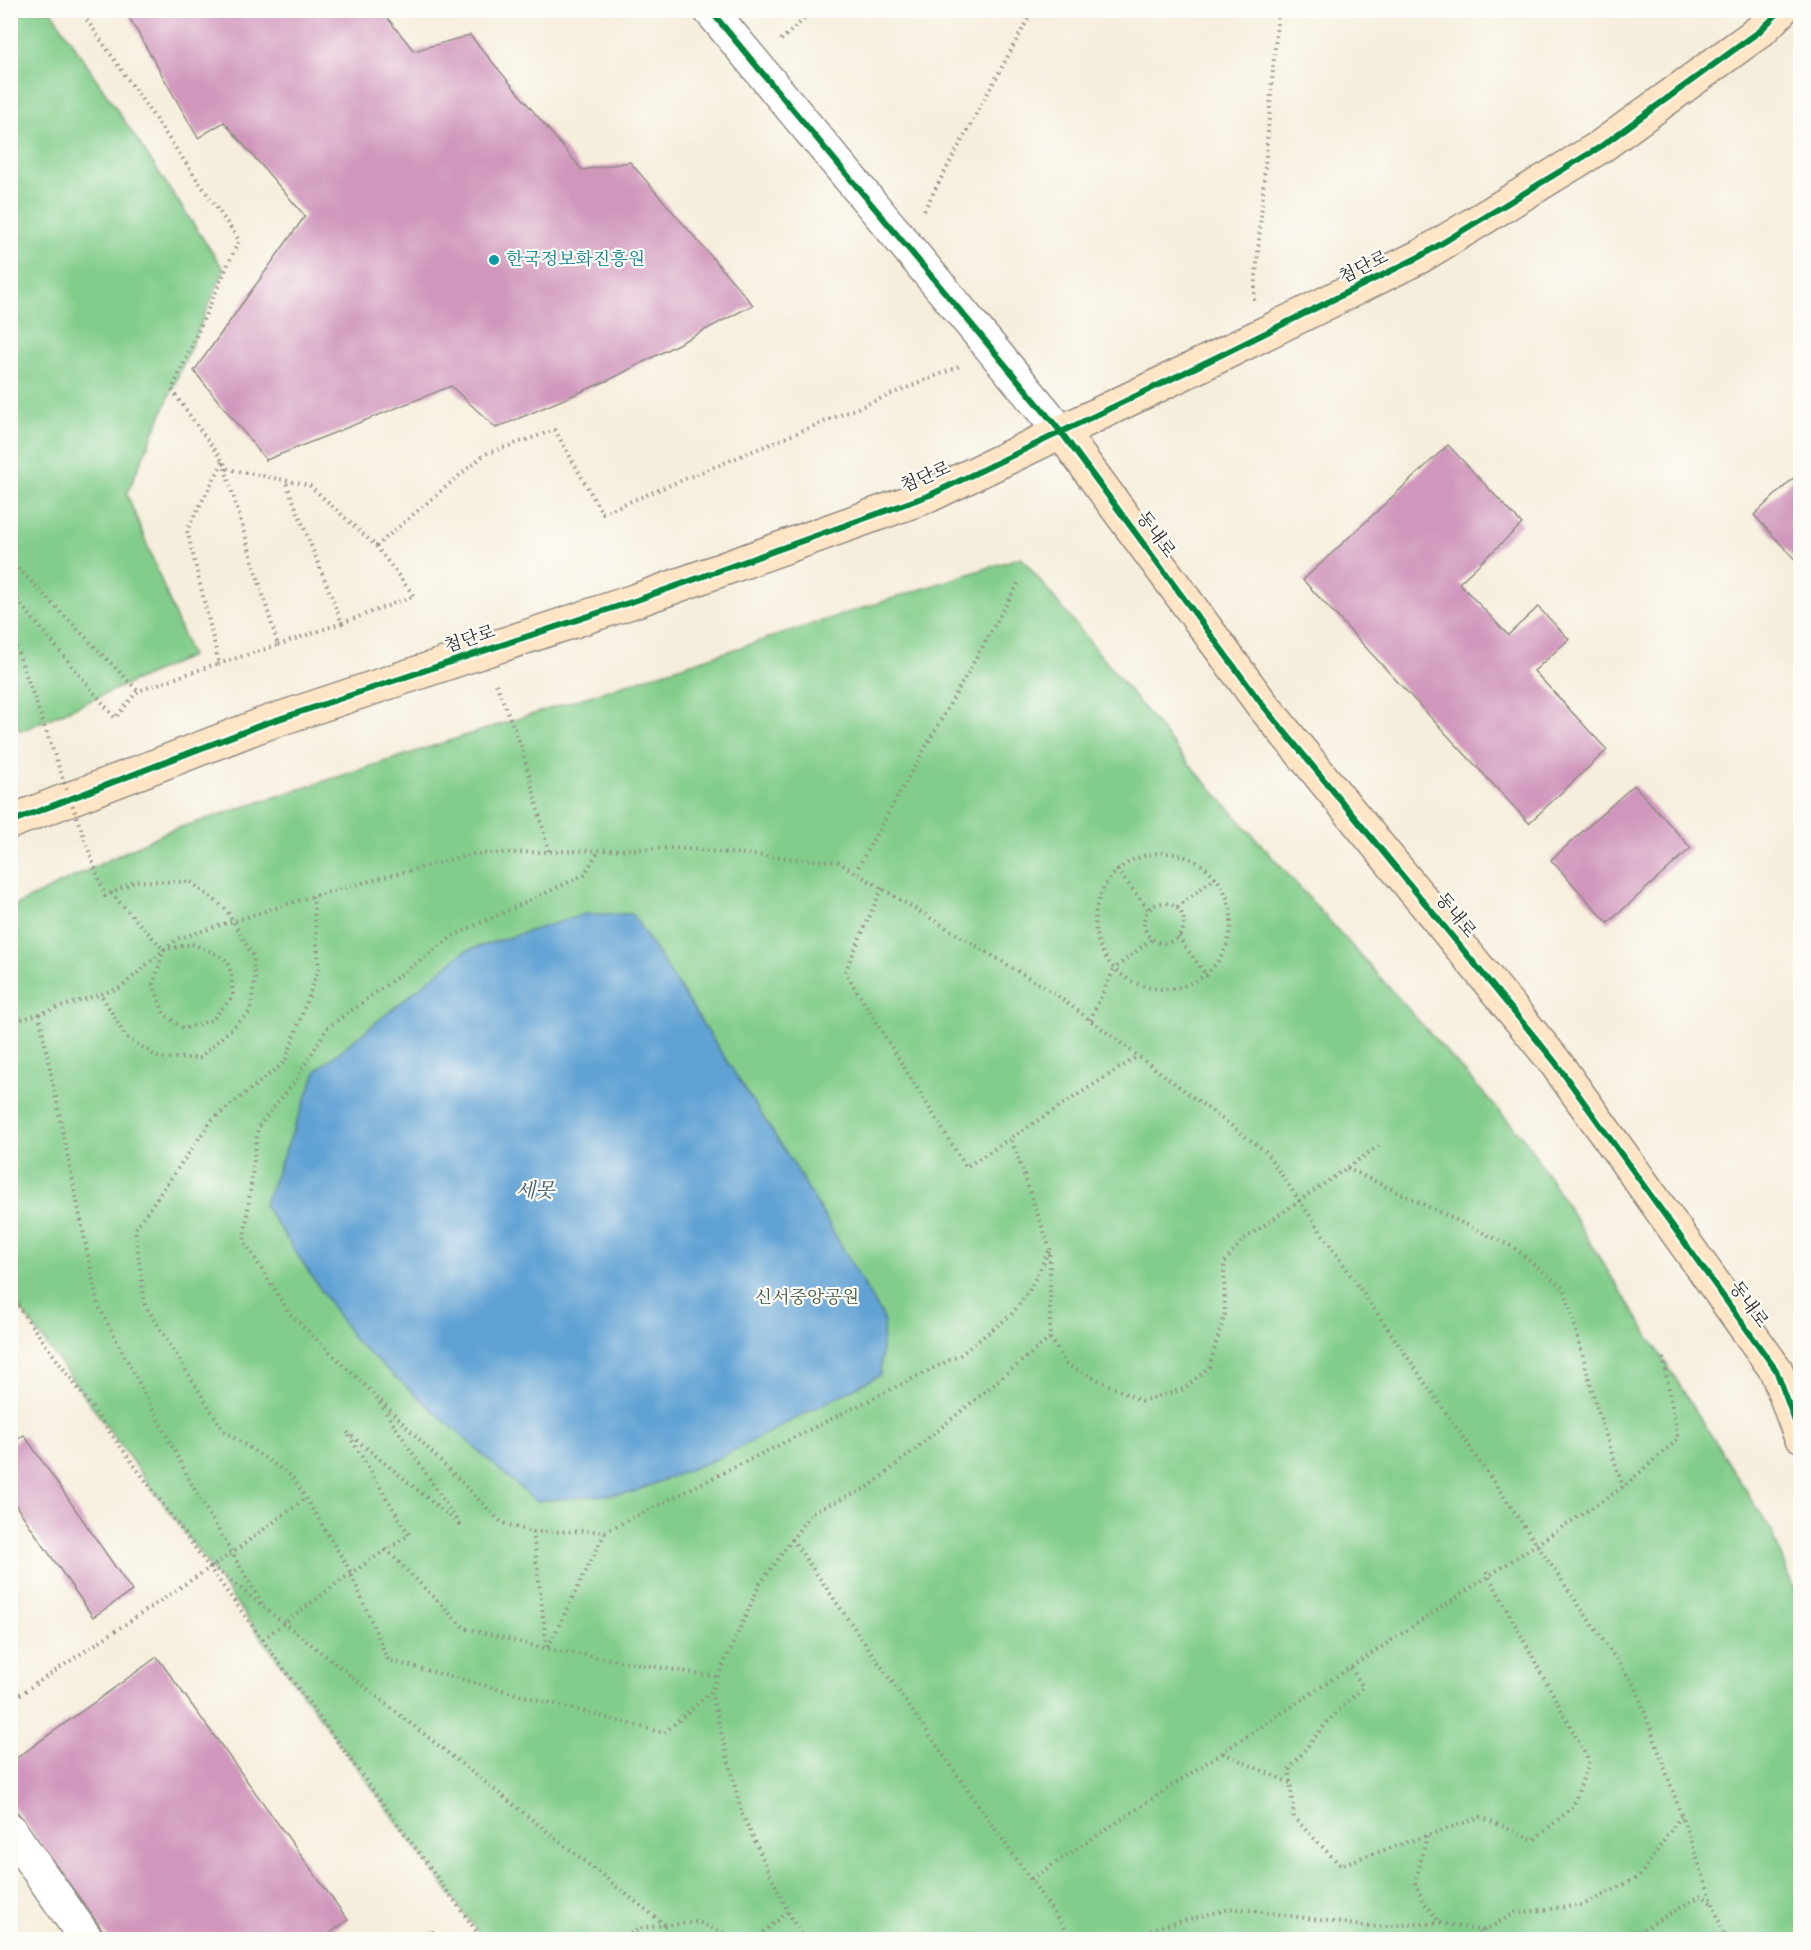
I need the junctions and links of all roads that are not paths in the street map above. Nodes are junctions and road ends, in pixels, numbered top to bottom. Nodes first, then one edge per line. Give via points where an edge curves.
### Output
1 (710, 10) edge
2 (1781, 10) edge
3 (1061, 432) junction
4 (10, 822) edge
5 (1800, 1435) edge
6 (10, 1830) edge
7 (87, 1940) edge

1 - 3 street
2 - 3 street, 첨단로 via 1760,32 1600,147 1421,256
3 - 4 street, 첨단로 via 930,495 638,600 264,724
3 - 5 street, 동내로 via 1261,703 1555,1062 1776,1370
6 - 7 street

